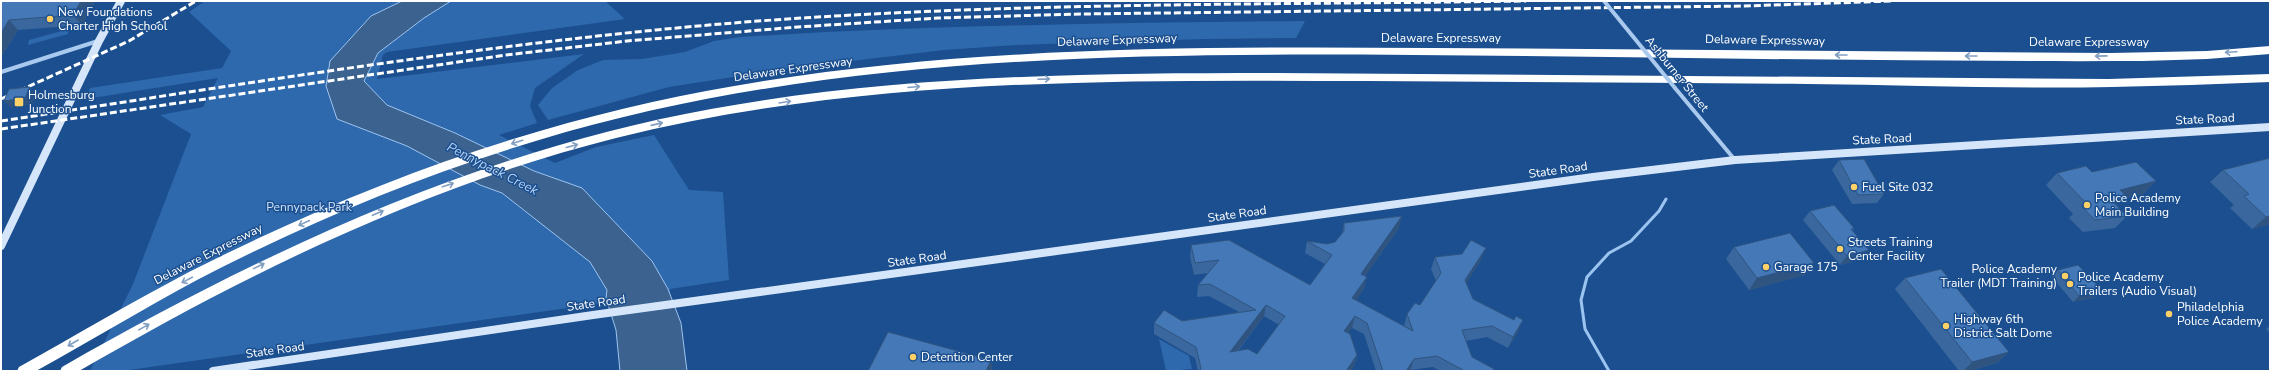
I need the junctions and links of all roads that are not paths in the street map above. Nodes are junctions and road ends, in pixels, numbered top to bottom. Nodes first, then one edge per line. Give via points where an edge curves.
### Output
1 (121, 1) edge
2 (1604, 1) edge
3 (99, 41) junction
4 (2270, 50) edge
5 (1, 72) edge
6 (2270, 78) edge
7 (2270, 127) edge
8 (1735, 160) junction
9 (1, 246) edge
10 (24, 371) edge
11 (67, 371) edge
12 (213, 371) edge

1 - 3 main road
2 - 8 street, Ashburner Street, bridge
3 - 5 street
3 - 9 main road
4 -> 10 highway, Delaware Expressway via 2091,57 1146,52 1001,60 832,77 707,95 595,120 518,141 391,186 228,259 150,299
11 -> 6 highway via 240,275 323,236 412,199 515,163 619,133 714,113 825,96 883,89 1020,80 1139,76 2109,83
7 - 8 main road, State Road
8 - 12 main road, State Road via 593,315

